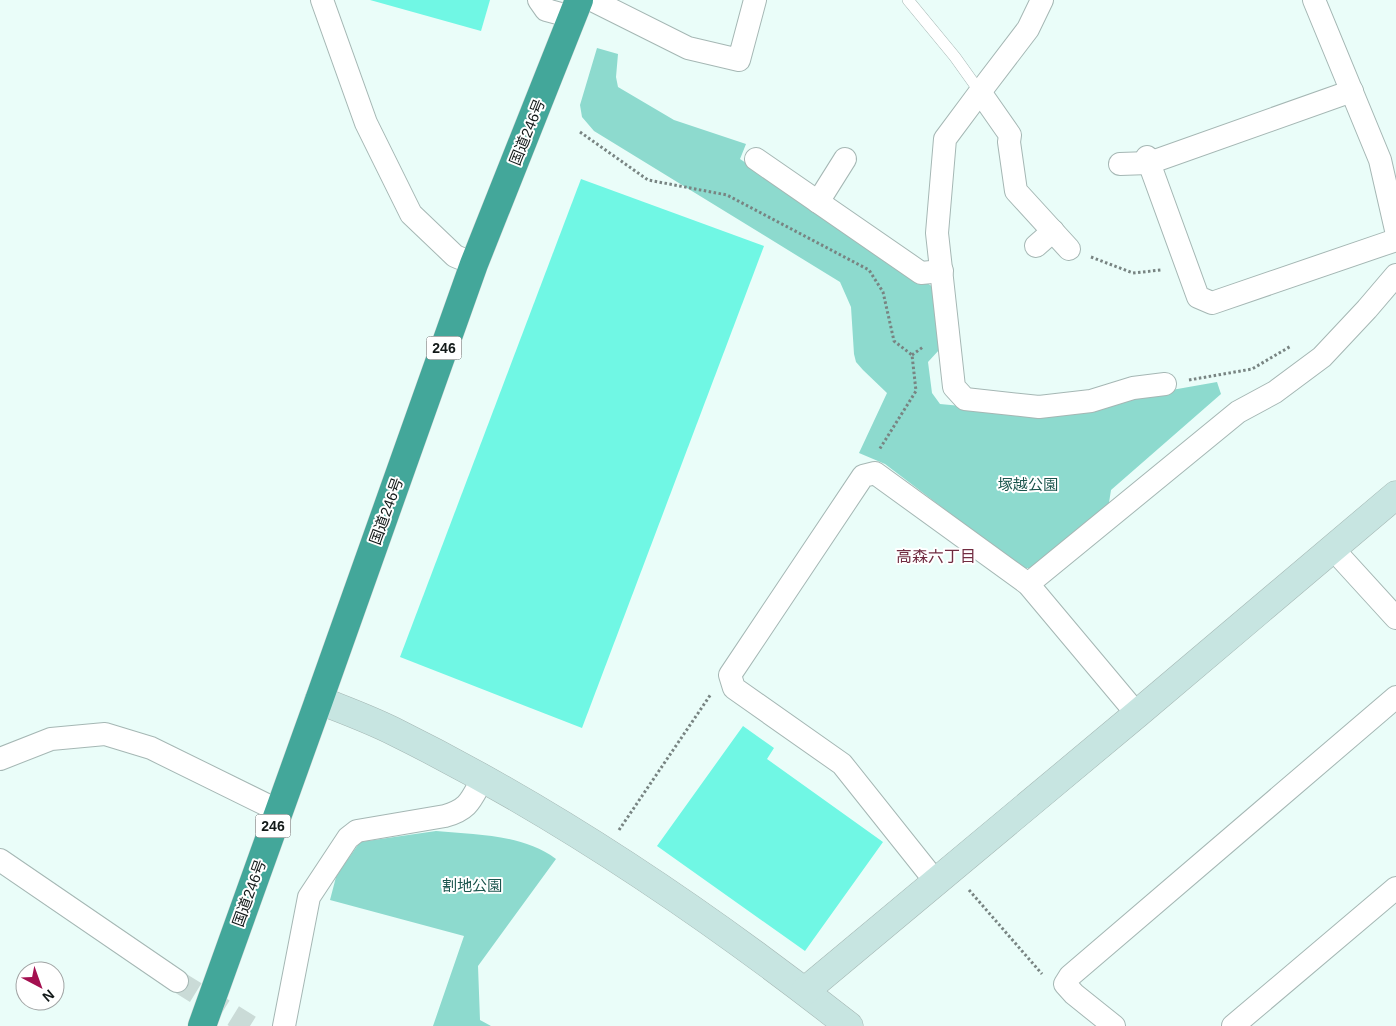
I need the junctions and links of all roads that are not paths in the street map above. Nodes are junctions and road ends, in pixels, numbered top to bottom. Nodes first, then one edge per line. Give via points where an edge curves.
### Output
1 (322, 0) edge
2 (539, 0) edge
3 (755, 0) edge
4 (908, 0) edge
5 (1042, 0) edge
6 (1314, 0) edge
7 (581, 6) edge
8 (1352, 91) junction
9 (980, 92) junction
10 (756, 159) dead end
11 (845, 159) dead end
12 (1148, 160) junction
13 (1120, 164) dead end
14 (818, 202) junction
15 (1396, 230) edge
16 (1396, 240) edge
17 (1069, 249) dead end
18 (474, 264) junction
19 (942, 271) junction
20 (1396, 275) edge
21 (1165, 384) dead end
22 (1396, 495) edge
23 (1333, 549) junction
24 (1028, 584) junction
25 (1396, 618) edge
26 (1396, 697) edge
27 (320, 700) junction
28 (1137, 714) junction
29 (0, 759) edge
30 (483, 778) junction
31 (279, 811) junction
32 (0, 860) edge
33 (944, 876) junction
34 (1396, 888) edge
35 (177, 980) tunnel mouth
36 (805, 991) junction
37 (202, 1026) edge
38 (284, 1026) edge
39 (849, 1026) edge
40 (1114, 1026) edge
41 (1233, 1026) edge

1 - 18 street via 366,123 411,214 454,256
2 - 7 street via 546,10
3 - 7 street via 746,63 688,48
4 - 9 lane
5 - 9 street via 1028,29
6 - 8 street
7 - 18 highway, 国道246号 / 246
8 - 12 street
8 - 15 street via 1380,160
9 - 17 street via 1010,135 1016,191 1045,239
9 - 19 street via 945,139 937,232
10 - 14 street
11 - 14 street
12 - 13 street
12 - 16 street via 1198,297 1212,303
14 - 19 street via 921,273
18 - 27 highway, 国道246号 / 246
19 - 21 street via 954,387 965,400 1038,407 1091,401 1133,388
20 - 24 street via 1322,357 1275,392 1238,412
22 - 23 street
23 - 25 street
23 - 28 street
24 - 28 street
24 - 33 street via 875,473 863,476 730,675 734,688 842,764
26 - 40 street via 1070,976 1066,984 1074,994
27 - 30 street via 391,730
27 - 31 highway, 国道246号 / 246
28 - 33 street
29 - 31 street via 51,739 105,734 151,748
30 - 36 street via 709,921
30 - 38 street via 468,804 459,812 357,831 348,838 308,897
31 - 37 highway, 国道246号 / 246
32 - 35 street
33 - 36 street
34 - 41 street
36 - 39 street

